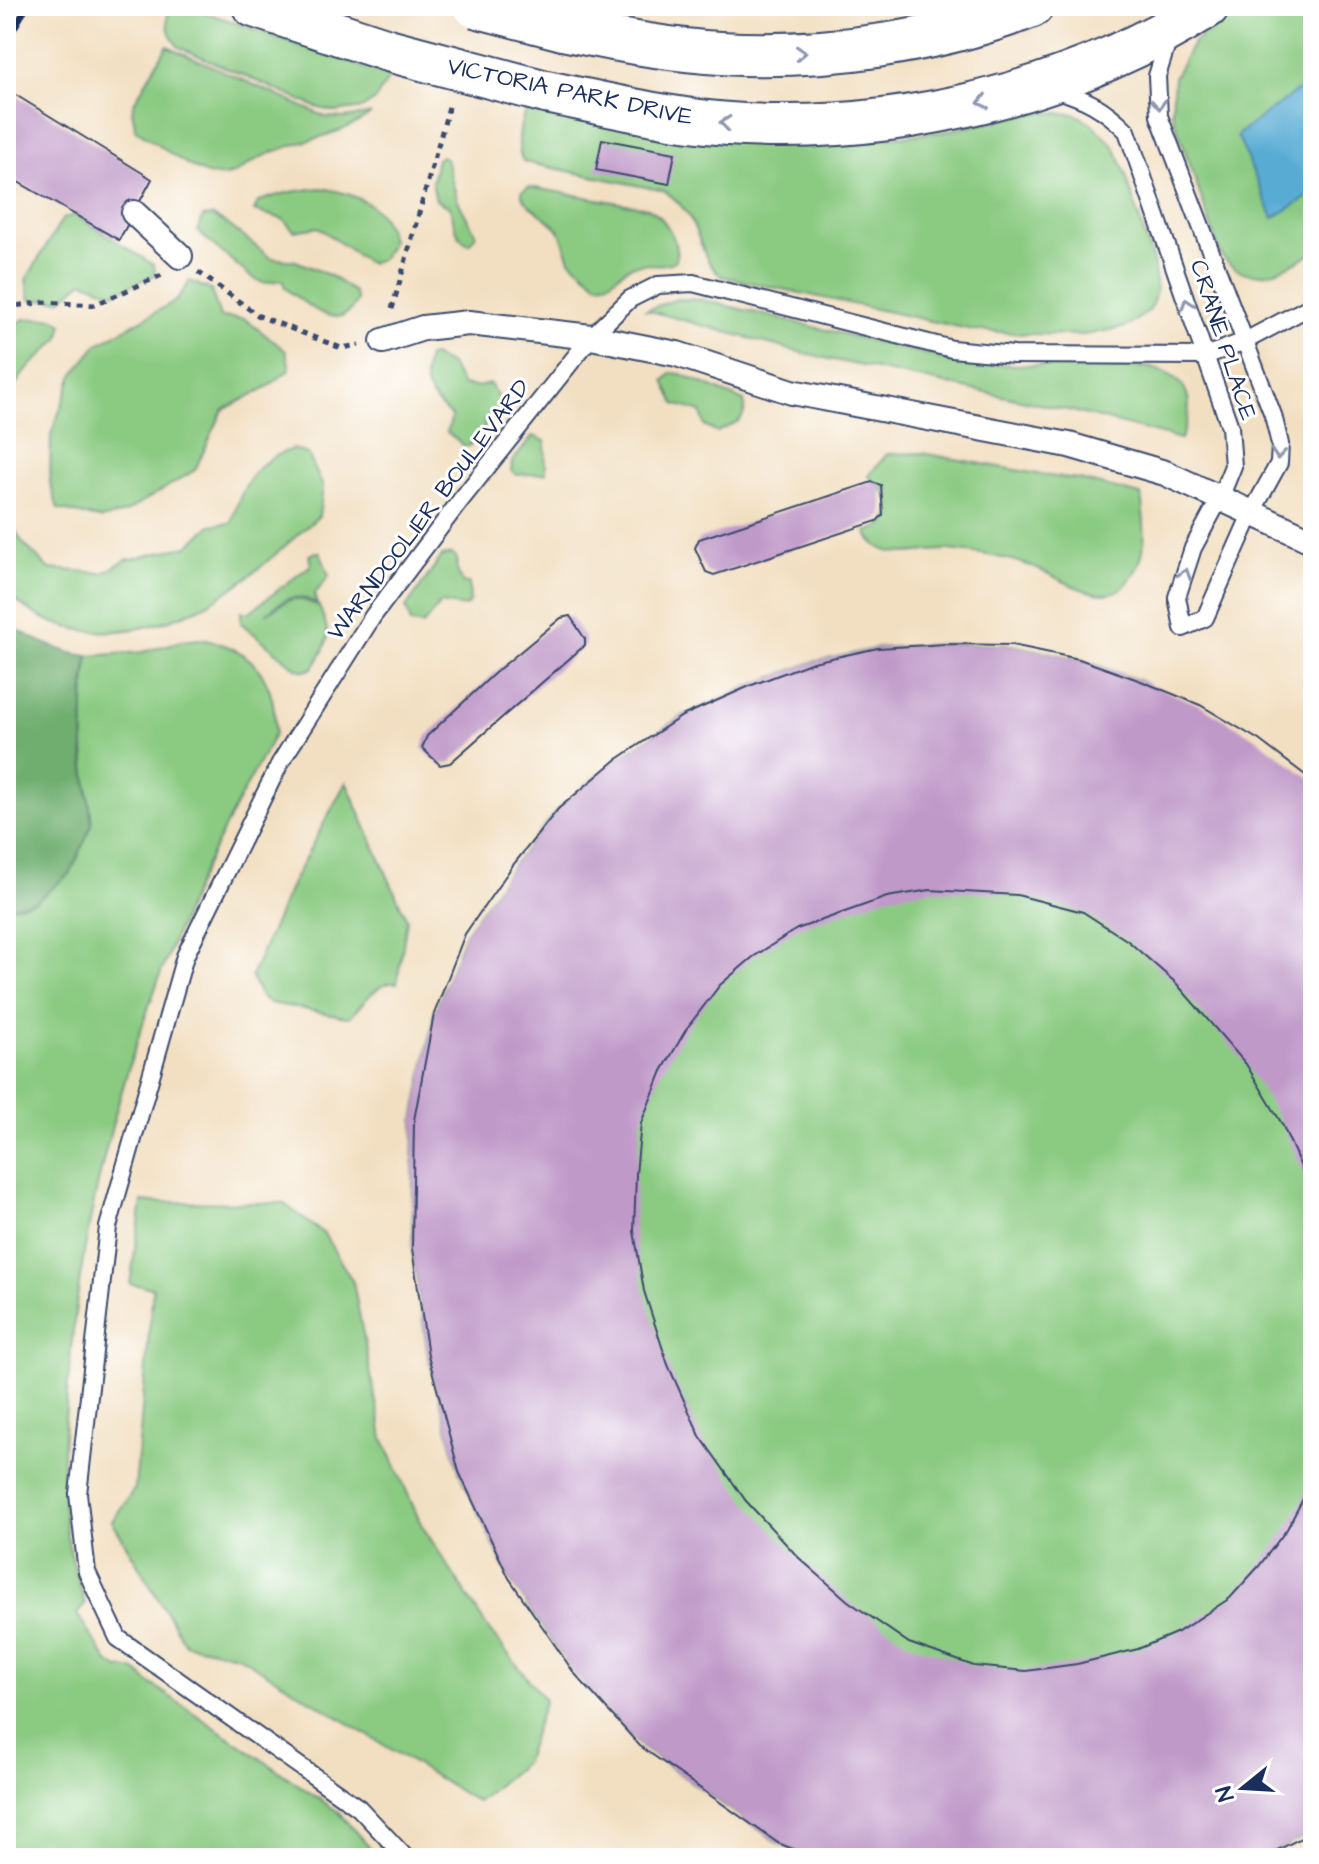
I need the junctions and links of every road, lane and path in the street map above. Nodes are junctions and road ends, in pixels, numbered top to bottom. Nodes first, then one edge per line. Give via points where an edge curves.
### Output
1 (254, 6) edge
2 (475, 6) edge
3 (1032, 6) edge
4 (1208, 6) edge
5 (1172, 29) junction
6 (1042, 85) junction
7 (453, 92) dead end
8 (134, 213) dead end
9 (180, 256) junction
10 (1313, 305) edge
11 (6, 307) edge
12 (591, 337) junction
13 (383, 341) junction
14 (1245, 341) junction
15 (1205, 356) junction
16 (1220, 498) junction
17 (1252, 512) junction
18 (1313, 541) edge
19 (406, 1858) edge

6 -> 1 street, VICTORIA PARK DRIVE, bridge via 937,112 826,124 743,125 661,116 546,92 388,50
2 -> 3 street, bridge via 612,39 719,53 801,53 881,44 965,27
4 - 5 street, VICTORIA PARK DRIVE
5 - 6 street, VICTORIA PARK DRIVE
5 -> 14 lane, CRANE PLACE via 1157,76 1159,116
15 -> 6 lane, CRANE PLACE via 1127,131 1106,110
7 - 13 path
8 - 9 street
9 - 11 path via 163,275 94,305 45,302
9 - 13 path via 259,316 341,348
10 - 14 lane, WARNDOOLIER BOULEVARD
12 - 13 street via 469,323 423,328
12 - 15 lane, WARNDOOLIER BOULEVARD via 630,299 658,285 685,283 952,349 1014,355
12 - 16 street via 677,354 792,392 1069,445 1165,473
12 - 19 lane, WARNDOOLIER BOULEVARD via 373,616 280,763 185,956 108,1227 78,1494 87,1572 118,1638 359,1808
14 - 15 lane, WARNDOOLIER BOULEVARD
14 -> 17 lane, CRANE PLACE via 1280,444 1279,463
15 - 16 lane, CRANE PLACE via 1230,427 1233,466
16 - 17 street
17 -> 16 lane, CRANE PLACE via 1205,618 1183,628 1177,597 1193,548
17 - 18 street

